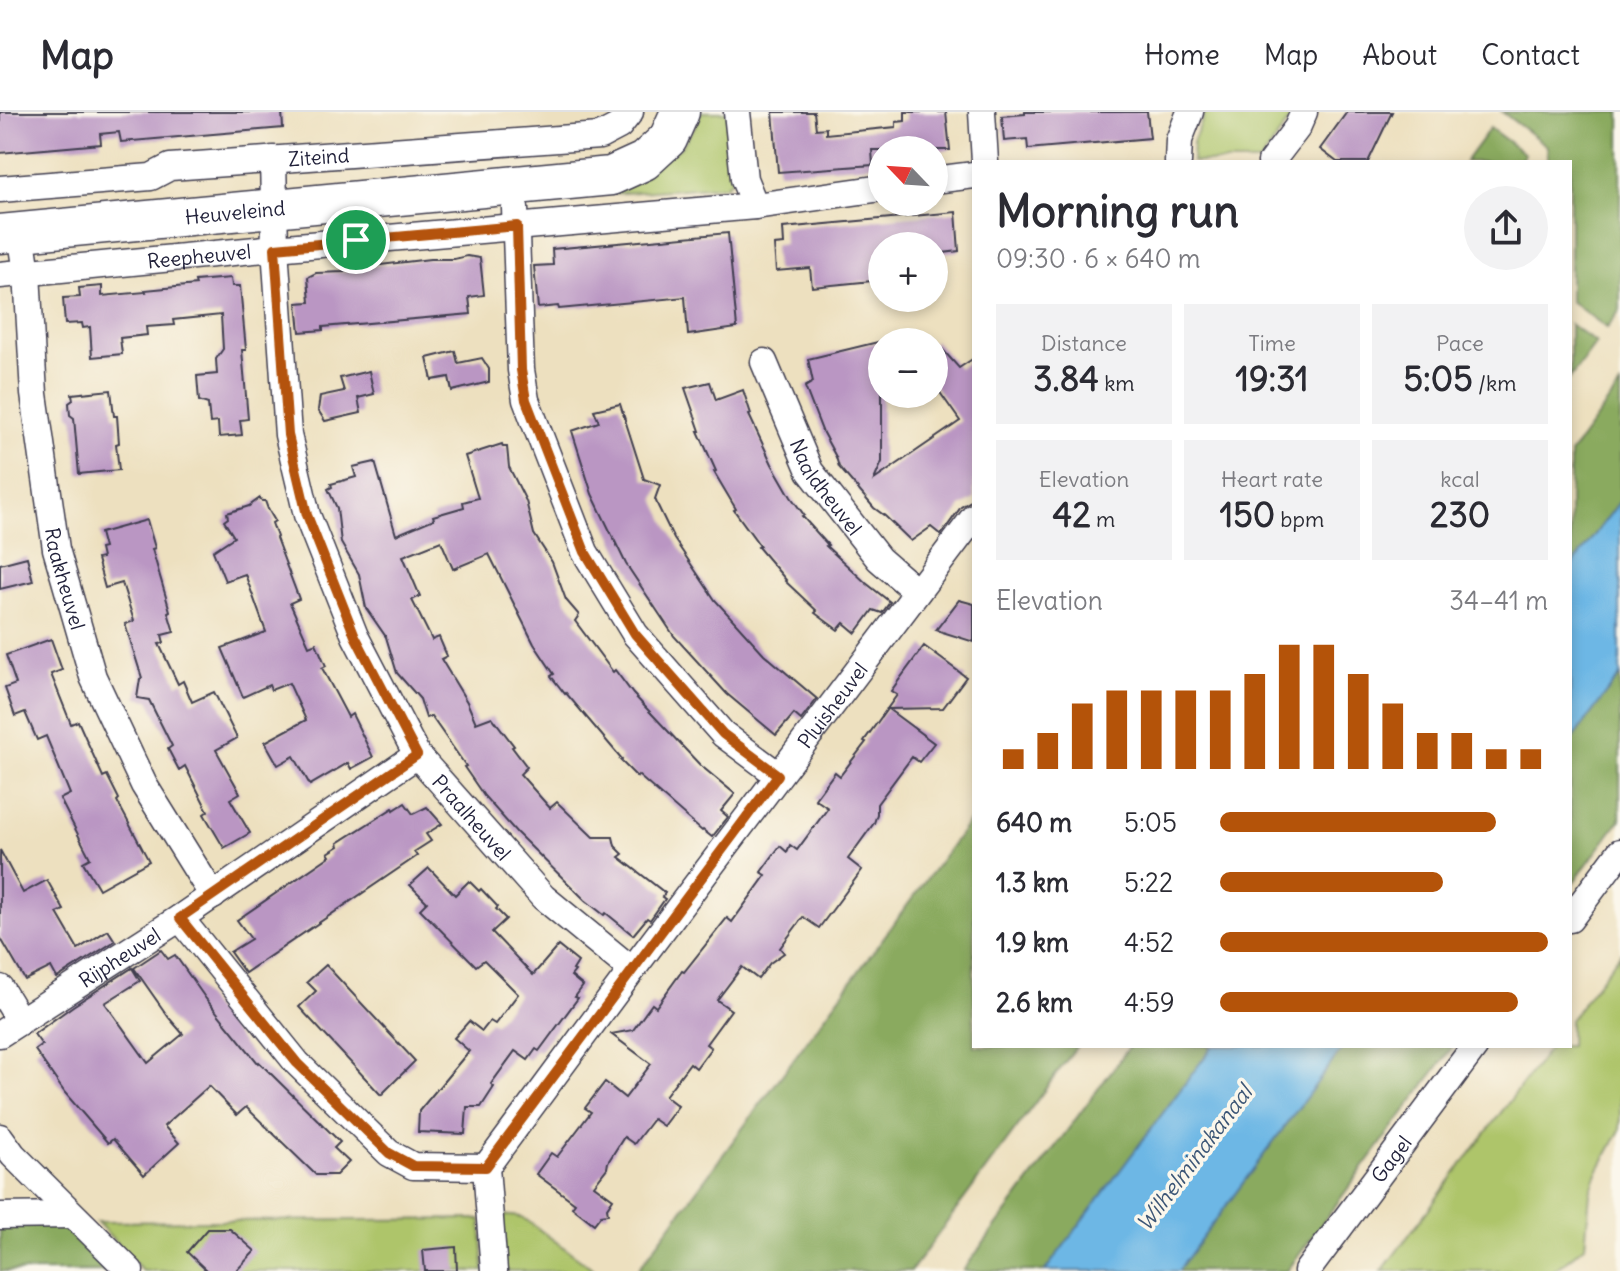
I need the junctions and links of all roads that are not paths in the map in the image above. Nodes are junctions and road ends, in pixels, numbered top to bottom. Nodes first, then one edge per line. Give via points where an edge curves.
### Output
1 (630, 112) edge
2 (680, 112) edge
3 (737, 112) edge
4 (982, 112) edge
5 (1190, 112) edge
6 (1304, 112) edge
7 (273, 159) junction
8 (985, 160) edge
9 (1178, 160) edge
10 (1273, 160) edge
11 (972, 175) edge
12 (948, 178) edge
13 (513, 184) junction
14 (0, 189) edge
15 (868, 190) edge
16 (755, 206) junction
17 (275, 209) junction
18 (517, 226) junction
19 (11, 233) edge
20 (275, 248) junction
21 (27, 273) junction
22 (0, 275) edge
23 (764, 362) dead end
24 (972, 520) edge
25 (917, 592) junction
26 (417, 755) junction
27 (778, 775) junction
28 (1620, 852) edge
29 (213, 896) junction
30 (1572, 916) edge
31 (180, 918) junction
32 (632, 970) junction
33 (0, 988) edge
34 (10, 1027) edge
35 (1474, 1048) edge
36 (6, 1146) edge
37 (486, 1167) junction
38 (72, 1215) junction
39 (0, 1216) edge
40 (130, 1271) edge
41 (494, 1271) edge
42 (1307, 1271) edge

1 - 7 street, Ziteind via 619,126 600,136
2 - 13 street, Heuveleind via 668,139 652,154 611,176
3 - 16 street via 744,179
4 - 8 street
5 - 9 street
6 - 10 street
7 - 14 street, Ziteind via 170,167 151,177
7 - 17 street, Praalheuvel
11 - 12 street
13 - 17 street, Heuveleind
13 - 18 street
15 - 16 street, Reepheuvel
16 - 18 street, Reepheuvel
17 - 19 street, Heuveleind
17 - 20 street, Praalheuvel
18 - 20 street, Reepheuvel
18 - 27 street via 526,400 585,552 635,634 723,734
19 - 21 street, Raakheuvel
20 - 21 street, Reepheuvel
20 - 26 street, Praalheuvel via 288,435 307,515 355,636
21 - 22 street, Reepheuvel
21 - 29 street, Raakheuvel via 34,394 56,549 93,677 144,785
23 - 25 street, Naaldheuvel via 810,471 879,559
24 - 25 street, Pluisheuvel
25 - 27 street, Pluisheuvel
26 - 29 street, Rijpheuvel
26 - 32 street, Praalheuvel via 543,897
27 - 32 street, Pluisheuvel
28 - 30 street
29 - 31 street, Rijpheuvel
31 - 34 street, Rijpheuvel
31 - 37 street via 297,1063 389,1153 413,1166
32 - 37 street
33 - 34 street, Rijpheuvel
35 - 42 street, Gagel
36 - 38 street
37 - 41 street
38 - 39 street
38 - 40 street

